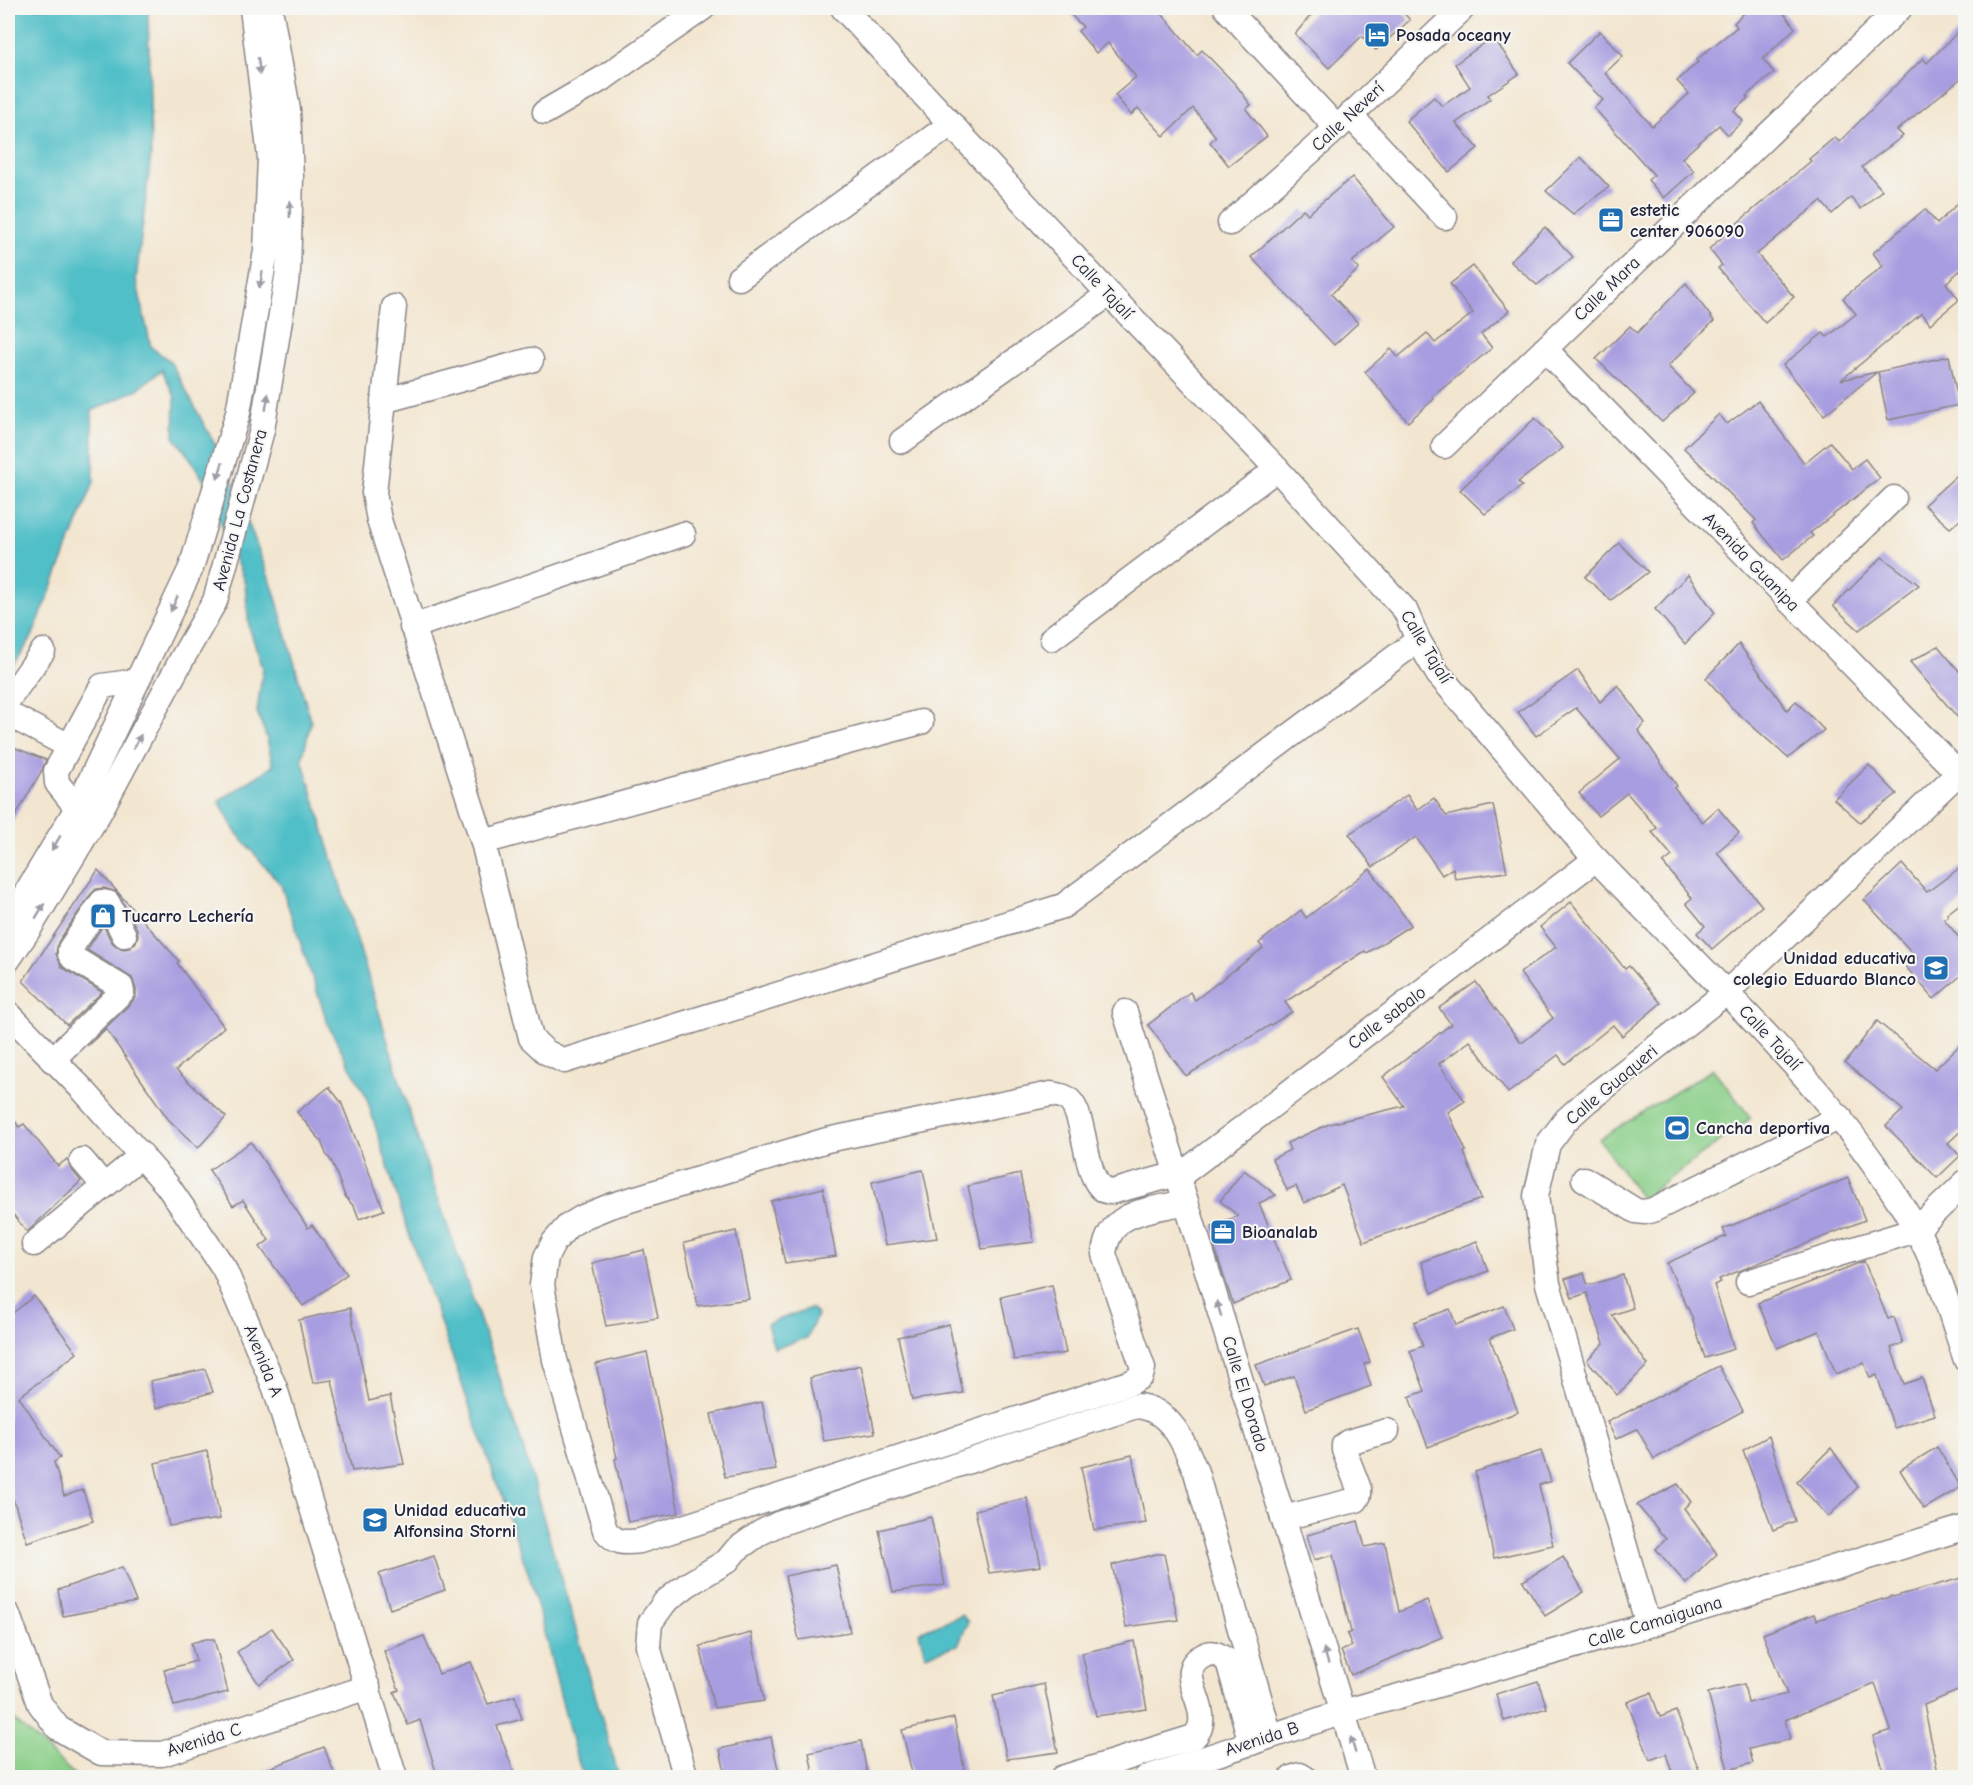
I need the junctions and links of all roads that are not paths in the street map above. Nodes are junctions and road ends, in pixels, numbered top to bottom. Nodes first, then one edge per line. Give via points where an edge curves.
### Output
1 (252, 8) edge
2 (270, 8) edge
3 (703, 8) edge
4 (843, 8) edge
5 (1226, 8) edge
6 (1463, 8) edge
7 (1900, 8) edge
8 (545, 112) dead end
9 (1344, 122) junction
10 (951, 124) junction
11 (1445, 217) dead end
12 (1230, 223) dead end
13 (739, 278) dead end
14 (1109, 294) junction
15 (394, 307) dead end
16 (1545, 349) junction
17 (531, 360) dead end
18 (383, 401) junction
19 (902, 441) dead end
20 (1444, 446) dead end
21 (1277, 469) junction
22 (1894, 498) dead end
23 (683, 534) dead end
24 (1789, 601) junction
25 (412, 627) junction
26 (1052, 638) dead end
27 (1418, 640) junction
28 (43, 651) dead end
29 (137, 681) junction
30 (8, 700) edge
31 (8, 714) edge
32 (921, 722) dead end
33 (69, 746) junction
34 (1962, 770) edge
35 (77, 808) junction
36 (483, 842) junction
37 (1596, 859) junction
38 (8, 923) edge
39 (124, 935) dead end
40 (8, 960) edge
41 (1728, 992) junction
42 (1125, 1012) dead end
43 (8, 1013) edge
44 (52, 1060) junction
45 (1840, 1117) junction
46 (142, 1155) junction
47 (82, 1160) dead end
48 (1177, 1175) junction
49 (1584, 1179) dead end
50 (1965, 1182) edge
51 (104, 1186) junction
52 (1186, 1202) junction
53 (1916, 1230) junction
54 (34, 1244) dead end
55 (1748, 1282) dead end
56 (1965, 1360) edge
57 (1387, 1431) dead end
58 (1283, 1518) junction
59 (1965, 1527) edge
60 (8, 1615) edge
61 (1648, 1625) junction
62 (368, 1687) junction
63 (1343, 1712) junction
64 (1261, 1740) junction
65 (395, 1778) edge
66 (686, 1778) edge
67 (1062, 1778) edge
68 (1146, 1778) edge
69 (1292, 1778) edge
70 (1305, 1778) edge
71 (1363, 1778) edge

1 -> 29 street, Avenida La Costanera via 270,158 266,251 238,413 191,568
40 -> 2 street, Avenida La Costanera via 99,813 215,601 262,430 288,271 288,110
3 - 8 street via 605,77
4 - 10 street, Calle Tajalí
5 - 9 street
6 - 9 street, Calle Neverí
7 - 16 street, Calle Mara
9 - 11 street
9 - 12 street, Calle Neverí
10 - 13 street
10 - 14 street, Calle Tajalí
14 - 19 street
14 - 21 street, Calle Tajalí
15 - 18 street
16 - 20 street, Calle Mara
16 - 24 street, Avenida Guanipa
17 - 18 street
18 - 25 street via 374,493
21 - 26 street
21 - 27 street, Calle Tajalí via 1406,610
22 - 24 street
23 - 25 street
24 - 34 street, Avenida Guanipa
25 - 36 street
27 - 36 street via 1063,906 564,1061 531,1038
27 - 37 street, Calle Tajalí via 1438,674
28 - 30 street
29 - 33 street via 102,686
29 - 35 street, Avenida La Costanera
31 - 33 street
32 - 36 street
33 - 35 street via 57,771 57,783
34 - 41 street, Calle Guaqueri
35 -> 38 street, Avenida La Costanera
37 - 41 street, Calle Tajalí
37 - 48 street, Calle sabalo
39 - 44 street via 108,903 102,902 70,949 73,958 121,987 122,992
41 - 45 street, Calle Tajalí
41 - 61 street, Calle Guaqueri via 1566,1120 1548,1144 1536,1196 1548,1284
42 - 48 street, Calle El Dorado
43 - 44 street, Avenida A
44 - 46 street, Avenida A
45 - 49 street via 1645,1212 1636,1211
45 - 53 street, Calle Tajalí
46 - 51 street
46 - 62 street, Avenida A via 224,1268 275,1388
47 - 51 street
48 - 52 street, Calle El Dorado
48 - 52 street via 1106,1192 1094,1179 1070,1100 1051,1094 827,1140 610,1206 568,1226 546,1257 542,1285 555,1360 605,1530 619,1541 640,1541 1132,1382 1141,1376 1143,1368 1104,1254 1105,1246 1117,1223 1127,1216
50 - 53 street
51 - 54 street
58 -> 52 street, Calle El Dorado
53 - 55 street
53 - 56 street, Calle Tajalí via 1936,1270
57 - 58 street via 1344,1445 1359,1489 1356,1500
63 -> 58 street, Calle El Dorado
59 - 61 street, Calle Camaiguana
60 - 62 street, Avenida C via 40,1704 58,1728 101,1753 162,1754
61 - 63 street, Calle Camaiguana
62 - 65 street, Avenida A
63 - 64 street, Avenida B
71 -> 63 street, Calle El Dorado
64 - 66 street via 1196,1472 1183,1441 1168,1420 1146,1406 1136,1406 778,1524 665,1602 650,1623 648,1646
64 - 67 street via 1228,1661 1217,1653 1207,1653 1190,1667 1201,1714 1200,1730 1194,1737
64 - 68 street, Avenida B
69 - 70 street

